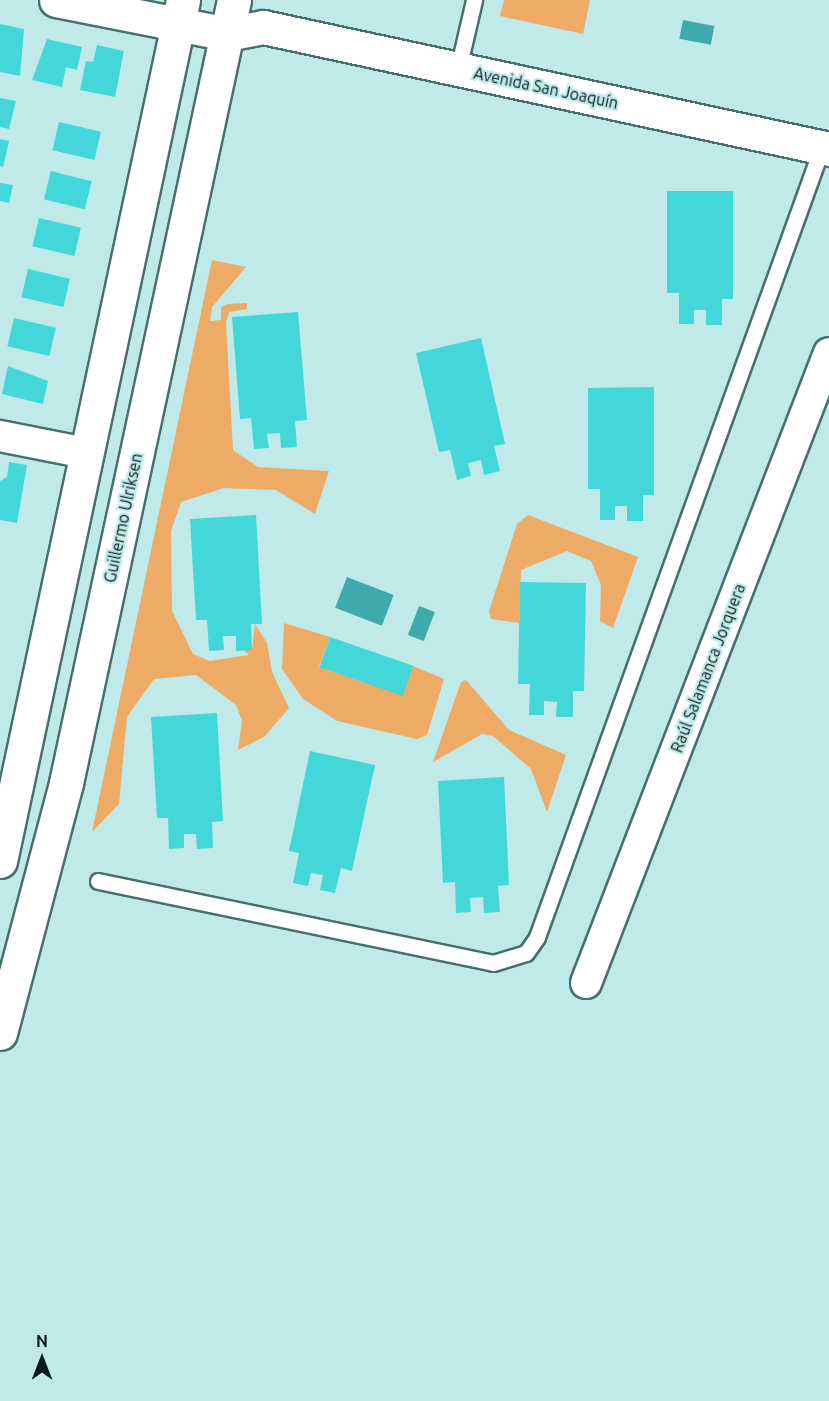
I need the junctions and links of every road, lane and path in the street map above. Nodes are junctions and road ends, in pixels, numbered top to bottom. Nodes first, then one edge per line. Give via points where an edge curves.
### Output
1 (56, 0) edge
2 (236, 0) edge
3 (474, 0) edge
4 (180, 14) edge
5 (263, 27) junction
6 (227, 34) junction
7 (458, 69) junction
8 (158, 116) junction
9 (825, 148) edge
10 (200, 162) junction
11 (829, 353) edge
12 (0, 436) edge
13 (86, 453) junction
14 (9, 772) edge
15 (0, 861) edge
16 (98, 881) dead end
17 (586, 983) dead end
18 (0, 1033) edge

1 - 4 main road
2 - 5 main road
2 - 6 main road, Guillermo Ulriksen
3 - 7 lane
4 - 6 main road
4 - 8 main road
5 - 6 main road
5 - 7 main road, Avenida San Joaquín
6 - 10 main road, Guillermo Ulriksen
7 - 9 main road, Avenida San Joaquín
8 - 10 main road via 189,135
8 - 13 main road
9 - 16 lane via 537,938 526,953 493,963
10 - 18 main road, Guillermo Ulriksen via 66,783
11 - 17 street, Raúl Salamanca Jorquera
12 - 13 street
13 - 14 main road
14 - 15 main road

